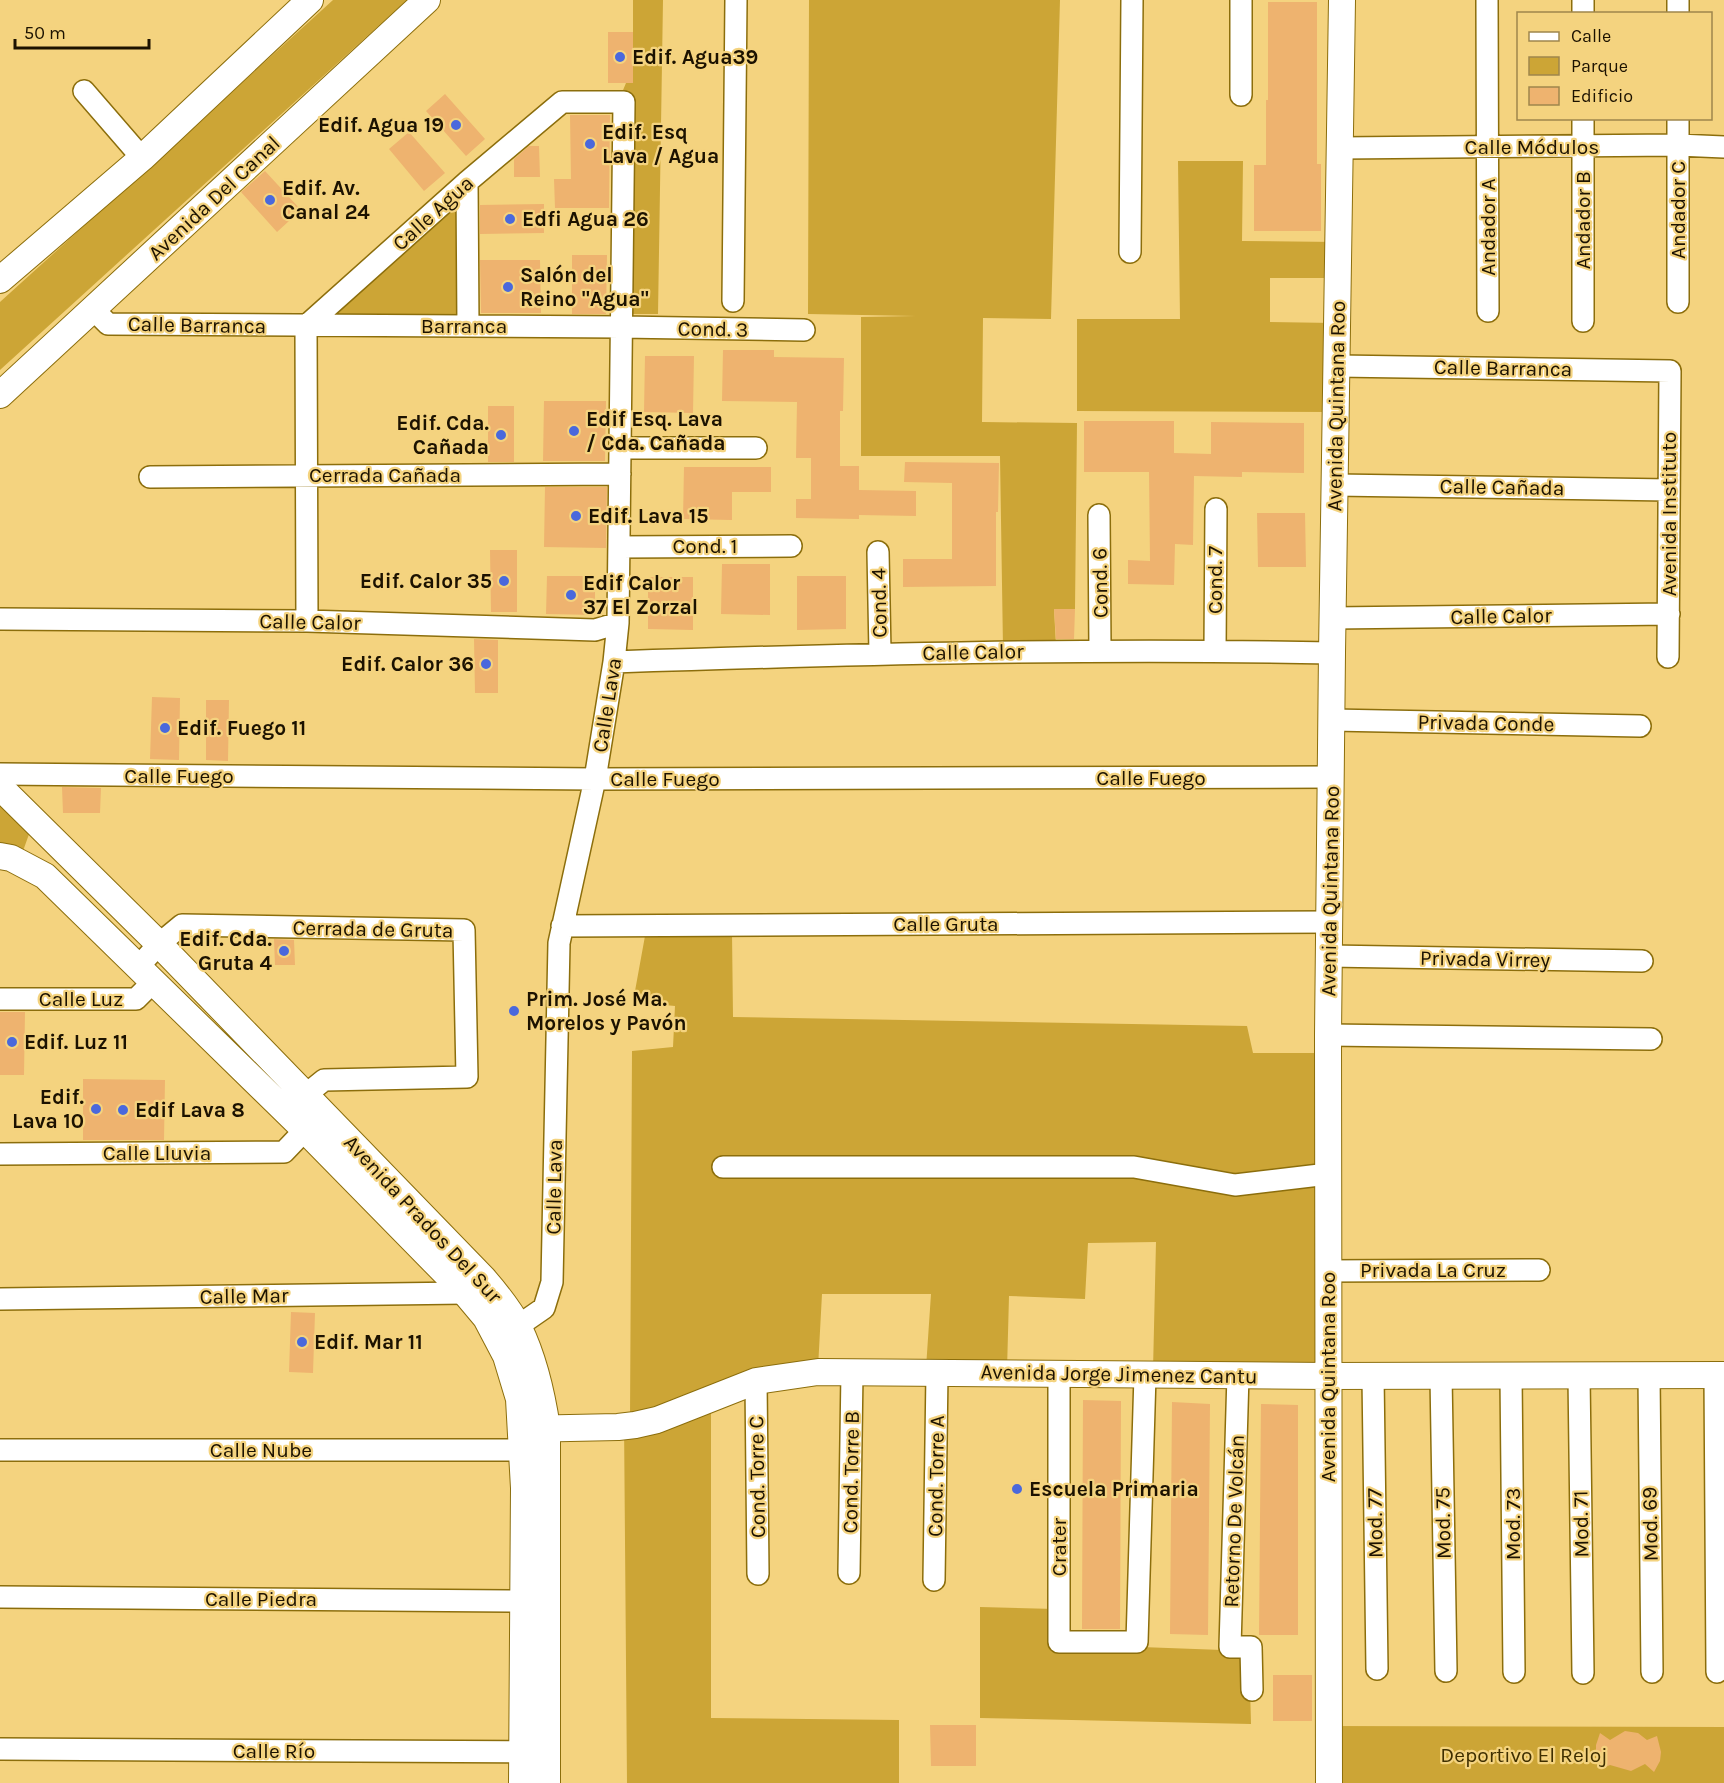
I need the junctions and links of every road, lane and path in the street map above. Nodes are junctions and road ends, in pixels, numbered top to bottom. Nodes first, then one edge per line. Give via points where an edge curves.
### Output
1 (310, 0) edge
2 (428, 0) edge
3 (736, 0) edge
4 (1132, 0) edge
5 (1241, 0) edge
6 (1342, 0) edge
7 (1487, 0) edge
8 (84, 91) dead end
9 (1241, 95) dead end
10 (624, 102) joint
11 (1583, 120) edge
12 (1678, 120) edge
13 (1678, 145) junction
14 (1487, 147) junction
15 (1583, 147) junction
16 (1724, 147) edge
17 (1341, 148) junction
18 (141, 158) junction
19 (467, 182) junction
20 (1130, 252) dead end
21 (0, 280) edge
22 (733, 301) dead end
23 (1678, 302) dead end
24 (93, 309) junction
25 (1488, 310) dead end
26 (1583, 321) dead end
27 (306, 326) junction
28 (468, 326) junction
29 (621, 327) junction
30 (804, 330) dead end
31 (1337, 366) junction
32 (1670, 371) joint
33 (0, 395) edge
34 (620, 448) junction
35 (756, 448) dead end
36 (620, 474) junction
37 (307, 476) junction
38 (150, 477) dead end
39 (1335, 484) junction
40 (1669, 490) junction
41 (1216, 509) dead end
42 (1099, 515) dead end
43 (791, 546) dead end
44 (619, 547) junction
45 (878, 552) dead end
46 (1669, 614) junction
47 (1333, 618) junction
48 (0, 619) edge
49 (307, 621) junction
50 (618, 623) junction
51 (1215, 650) junction
52 (1100, 651) junction
53 (880, 653) junction
54 (1332, 653) junction
55 (1668, 657) dead end
56 (614, 662) junction
57 (1332, 720) junction
58 (1640, 726) dead end
59 (0, 774) edge
60 (1331, 777) junction
61 (595, 779) junction
62 (0, 787) edge
63 (65, 852) junction
64 (0, 856) edge
65 (45, 876) junction
66 (1329, 922) junction
67 (562, 926) junction
68 (159, 944) junction
69 (1329, 956) junction
70 (1642, 961) dead end
71 (147, 974) junction
72 (0, 999) edge
73 (1328, 1035) junction
74 (1651, 1039) dead end
75 (296, 1103) junction
76 (305, 1130) junction
77 (0, 1154) edge
78 (723, 1167) dead end
79 (1328, 1174) junction
80 (1327, 1270) junction
81 (1539, 1270) dead end
82 (474, 1286) junction
83 (0, 1299) edge
84 (518, 1326) junction
85 (852, 1372) junction
86 (938, 1373) junction
87 (1059, 1374) junction
88 (1145, 1375) junction
89 (1238, 1375) junction
90 (1649, 1375) junction
91 (1719, 1375) edge
92 (1327, 1376) junction
93 (1373, 1376) junction
94 (1441, 1376) junction
95 (1511, 1376) junction
96 (1579, 1376) junction
97 (756, 1381) junction
98 (531, 1436) junction
99 (0, 1450) edge
100 (849, 1573) dead end
101 (758, 1574) dead end
102 (934, 1580) dead end
103 (0, 1597) edge
104 (523, 1600) junction
105 (1377, 1670) dead end
106 (1446, 1671) dead end
107 (1514, 1672) dead end
108 (1652, 1672) dead end
109 (1717, 1672) dead end
110 (1583, 1673) dead end
111 (1252, 1690) dead end
112 (0, 1749) edge
113 (522, 1752) junction
114 (548, 1753) junction
115 (522, 1783) edge
116 (548, 1783) edge
117 (1329, 1783) edge

1 - 18 main road
2 - 24 main road, Avenida Del Canal
3 - 22 street
4 - 20 street
5 - 9 street
6 - 17 main road, Avenida Quintana Roo
7 - 14 street, Andador A
8 - 18 street
10 - 19 street, Calle Agua via 562,102
10 - 29 street, Calle Lava
11 - 15 street, Andador B
12 - 13 street, Andador C
13 - 15 street, Calle Módulos
13 - 16 street, Calle Módulos
13 - 23 street, Andador C
14 - 15 street, Calle Módulos
14 - 17 street, Calle Módulos
14 - 25 street, Andador A
15 - 26 street, Andador B
17 - 31 main road, Avenida Quintana Roo
18 - 21 main road
19 - 27 street, Calle Agua
19 - 28 street
24 - 27 street, Calle Barranca via 108,324
24 - 33 main road, Avenida Del Canal
27 - 28 street, Barranca
27 - 37 street
28 - 29 street, Barranca
29 - 30 street, Cond. 3
29 - 34 street, Calle Lava
31 - 32 street, Calle Barranca
31 - 39 main road, Avenida Quintana Roo
32 - 40 street, Avenida Instituto
34 - 35 street
34 - 36 street, Calle Lava
36 - 37 street, Cerrada Cañada
36 - 44 street, Calle Lava
37 - 38 street, Cerrada Cañada
37 - 49 street
39 - 40 street, Calle Cañada
39 - 47 main road, Avenida Quintana Roo
40 - 46 street, Avenida Instituto
41 - 51 street, Cond. 7
42 - 52 street, Cond. 6
43 - 44 street, Cond. 1
44 - 50 street, Calle Lava
45 - 53 street, Cond. 4
46 - 47 street, Calle Calor
46 - 55 street, Avenida Instituto
47 - 54 main road, Avenida Quintana Roo
48 - 49 street, Calle Calor
49 - 50 street, Calle Calor via 595,630
50 - 56 street, Calle Lava
51 - 52 street, Calle Calor
51 - 54 street, Calle Calor
52 - 53 street, Calle Calor
53 - 56 street, Calle Calor
54 - 57 main road, Avenida Quintana Roo
56 - 61 street, Calle Lava
57 - 58 street, Privada Conde
57 - 60 main road, Avenida Quintana Roo
59 - 61 street, Calle Fuego
60 - 61 street, Calle Fuego
60 - 66 main road, Avenida Quintana Roo
61 - 67 street, Calle Lava
62 - 63 main road, Avenida Prados Del Sur
63 - 65 street
63 - 68 main road, Avenida Prados Del Sur
64 - 65 main road, Avenida Prados Del Sur
65 - 71 main road, Avenida Prados Del Sur
66 - 67 street, Calle Gruta
66 - 69 main road, Avenida Quintana Roo
67 - 84 street, Calle Lava via 552,1282 544,1308
68 - 71 street, Cerrada de Gruta
68 - 75 main road, Avenida Prados Del Sur
68 - 75 street, Cerrada de Gruta via 182,925 465,930 467,1077 324,1080
69 - 70 street, Privada Virrey
69 - 73 main road, Avenida Quintana Roo
71 - 72 street, Calle Luz via 136,999
71 - 75 main road, Avenida Prados Del Sur
73 - 74 street
73 - 79 main road, Avenida Quintana Roo
75 - 76 main road, Avenida Prados Del Sur
75 - 82 main road, Avenida Prados Del Sur
76 - 77 street, Calle Lluvia via 284,1152
76 - 82 main road, Avenida Prados Del Sur
78 - 79 street via 1134,1167 1235,1185
79 - 80 main road, Avenida Quintana Roo
80 - 81 street, Privada La Cruz
80 - 92 main road, Avenida Quintana Roo
82 - 83 street, Calle Mar
82 - 84 main road, Avenida Prados Del Sur
82 - 98 main road, Avenida Prados Del Sur via 506,1356
84 - 98 main road, Avenida Prados Del Sur via 543,1396
85 - 86 main road, Avenida Jorge Jimenez Cantu
85 - 97 main road, Avenida Jorge Jimenez Cantu via 801,1373
85 - 100 street, Cond. Torre B
86 - 87 main road, Avenida Jorge Jimenez Cantu
86 - 102 street, Cond. Torre A
87 - 88 main road, Avenida Jorge Jimenez Cantu
87 - 88 street, Crater via 1059,1642 1137,1642
88 - 89 main road, Avenida Jorge Jimenez Cantu
89 - 92 main road, Avenida Jorge Jimenez Cantu
89 - 111 street, Retorno De Volcán via 1230,1647 1251,1647
90 - 91 main road, Avenida Jorge Jimenez Cantu
90 - 96 main road, Avenida Jorge Jimenez Cantu
90 - 108 street, Mod. 69
91 - 109 street
92 - 93 main road, Avenida Jorge Jimenez Cantu
92 - 117 main road, Avenida Quintana Roo
93 - 94 main road, Avenida Jorge Jimenez Cantu
93 - 105 street, Mod. 77
94 - 95 main road, Avenida Jorge Jimenez Cantu
94 - 106 street, Mod. 75
95 - 96 main road, Avenida Jorge Jimenez Cantu
95 - 107 street, Mod. 73
96 - 110 street, Mod. 71
97 - 98 main road, Avenida Jorge Jimenez Cantu via 657,1420
97 - 101 street, Cond. Torre C
98 - 99 street, Calle Nube
98 - 104 main road, Avenida Prados Del Sur
98 - 114 main road, Avenida Prados Del Sur
103 - 104 street, Calle Piedra
104 - 113 main road, Avenida Prados Del Sur
112 - 113 street, Calle Río
113 - 114 street, Calle Río
113 - 115 main road, Avenida Prados Del Sur
114 - 116 main road, Avenida Prados Del Sur

